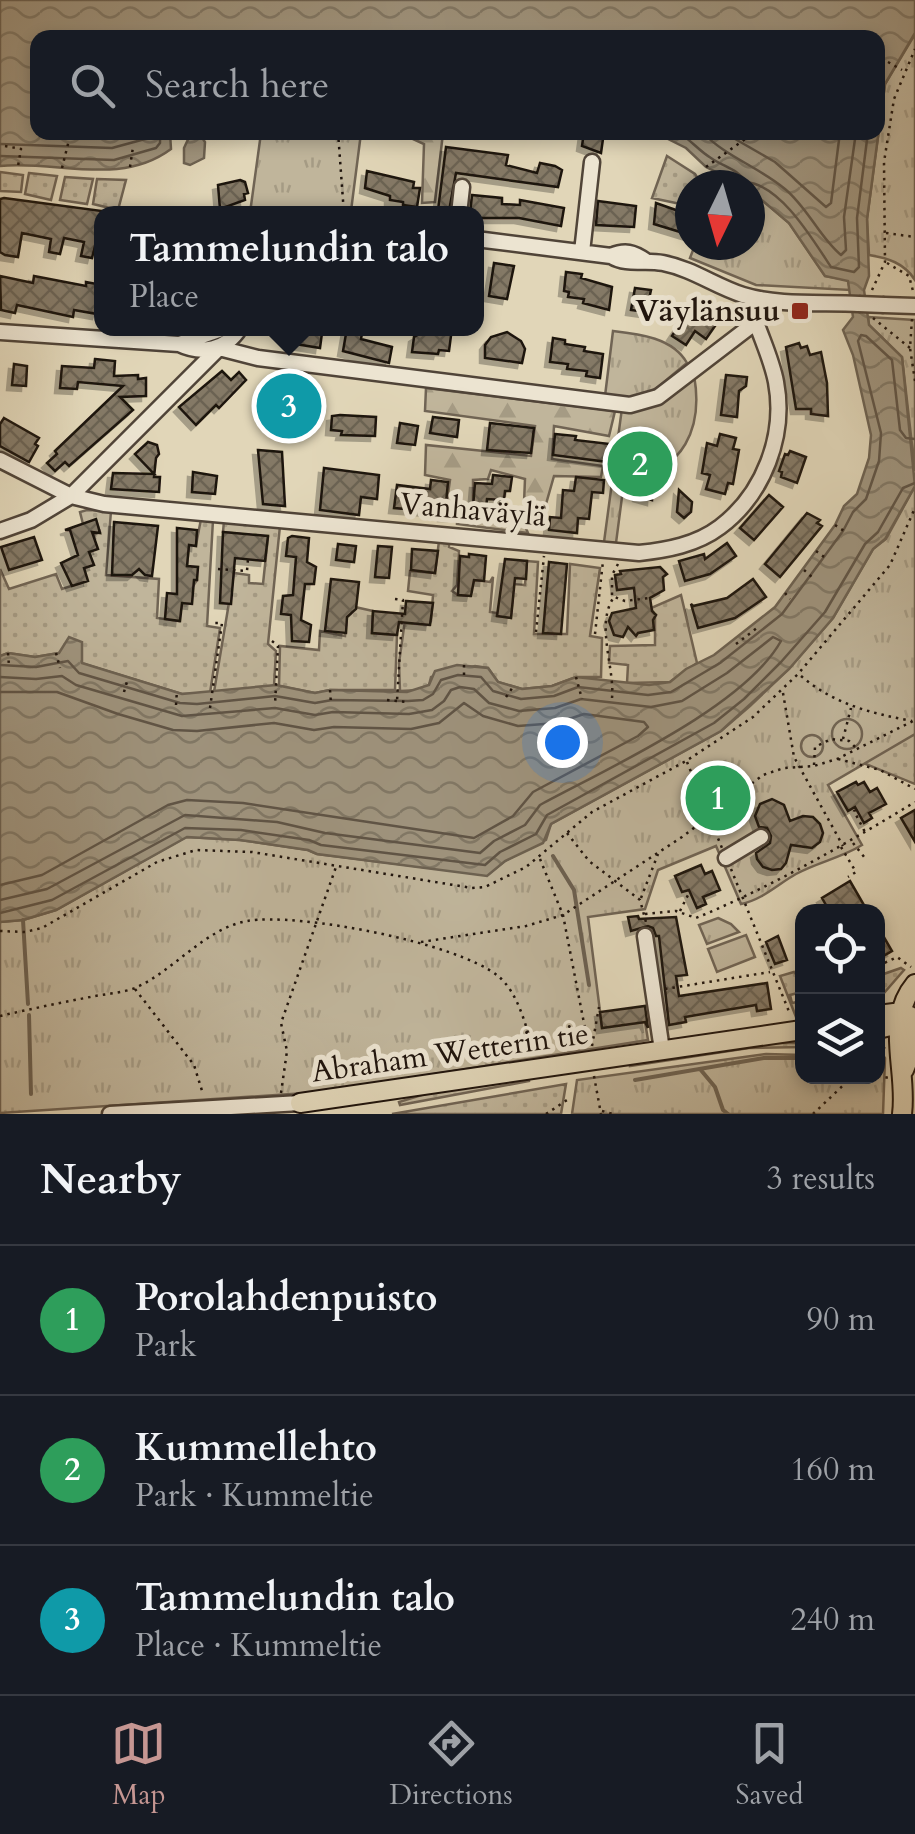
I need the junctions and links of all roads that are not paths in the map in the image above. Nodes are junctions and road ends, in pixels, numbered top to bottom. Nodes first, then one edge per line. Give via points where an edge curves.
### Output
1 (592, 162) dead end
2 (462, 187) dead end
3 (459, 206) edge
4 (484, 239) edge
5 (582, 252) junction
6 (761, 299) junction
7 (914, 310) edge
8 (756, 322) junction
9 (0, 332) edge
10 (219, 337) edge
11 (0, 460) edge
12 (71, 496) junction
13 (0, 531) edge
14 (761, 837) dead end
15 (726, 858) road end
16 (646, 936) road end
17 (913, 975) edge
18 (909, 1021) edge
19 (795, 1028) edge
20 (885, 1035) edge
21 (662, 1050) junction
22 (300, 1110) edge
23 (110, 1114) edge
24 (902, 1114) edge

1 - 5 street
2 - 3 street
4 - 5 street
5 - 6 street via 686,268
6 - 7 street, bridge
6 - 8 street
8 - 10 street via 658,397 630,405 258,358
8 - 12 street, Vanhaväylä via 776,382 772,453 753,491 720,527 668,550 639,554
9 - 10 street via 190,350
10 - 12 street
11 - 12 street, Vanhaväylä
12 - 13 street
14 - 15 street
16 - 21 street
17 - 18 main road
18 - 20 main road
18 - 24 main road via 898,1050
19 - 21 main road, Abraham Wetterin tie
21 - 22 main road, Abraham Wetterin tie
22 - 23 street, Abraham Wetterin tie

